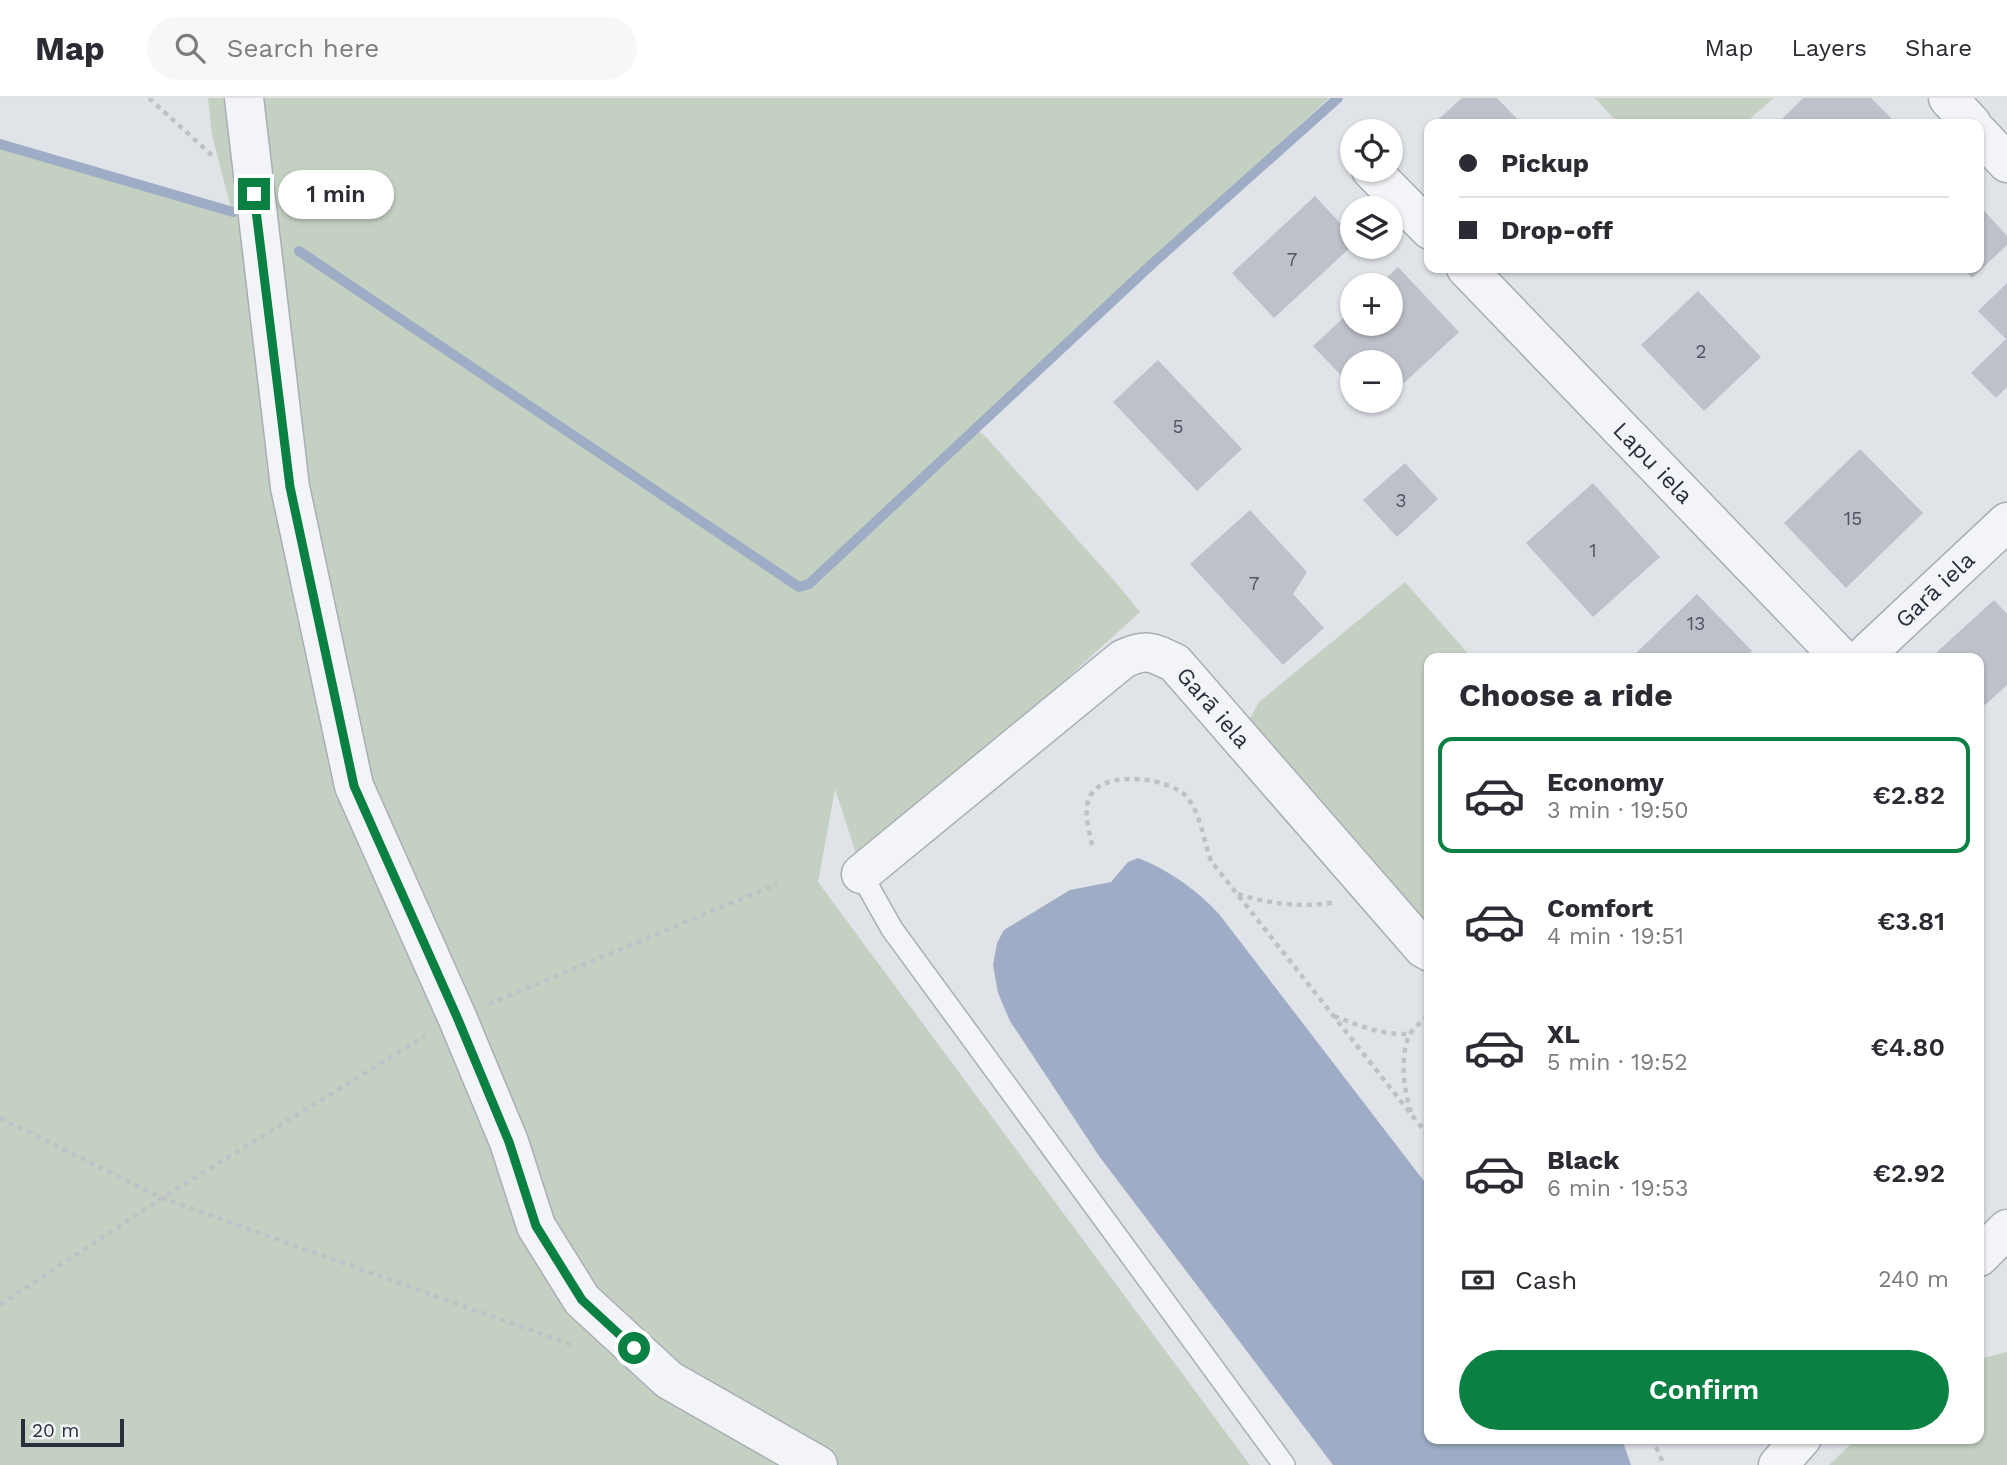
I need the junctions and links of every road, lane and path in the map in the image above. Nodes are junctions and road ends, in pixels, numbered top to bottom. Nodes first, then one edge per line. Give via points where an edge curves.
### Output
1 (149, 98) edge
2 (244, 98) edge
3 (1948, 98) edge
4 (1967, 119) edge
5 (1984, 138) edge
6 (2007, 163) edge
7 (1383, 182) edge
8 (254, 194) junction
9 (1424, 224) edge
10 (1471, 273) edge
11 (2007, 522) edge
12 (1836, 653) edge
13 (1867, 653) edge
14 (1092, 845) dead end
15 (861, 874) joint
16 (1364, 880) junction
17 (777, 884) dead end
18 (1237, 894) junction
19 (1424, 949) edge
20 (1333, 1015) junction
21 (457, 1017) junction
22 (1424, 1020) edge
23 (1410, 1034) junction
24 (1412, 1116) junction
25 (0, 1118) edge
26 (1424, 1131) edge
27 (162, 1198) junction
28 (2007, 1228) edge
29 (1984, 1252) edge
30 (0, 1305) edge
31 (578, 1347) dead end
32 (1655, 1444) edge
33 (1797, 1444) edge
34 (818, 1465) edge
35 (1284, 1465) edge
36 (1664, 1465) edge
37 (1778, 1465) edge

1 - 8 path
2 - 8 street
3 - 4 street
5 - 6 street
7 - 9 street
8 - 21 street via 290,487 354,786
10 - 12 street, Lapu iela
11 - 13 street, Garā iela
14 - 18 path via 1087,805 1093,792 1108,782 1135,779 1169,785 1185,796 1197,815 1211,861
15 - 16 street, Garā iela via 1123,659 1140,652 1175,663
15 - 35 lane via 892,929
16 - 18 path via 1335,903 1289,905
16 - 19 street, Garā iela
17 - 21 path
18 - 20 path
20 - 23 path via 1394,1035
20 - 24 path
21 - 27 path
21 - 34 street via 509,1142 536,1226 582,1300 668,1380
22 - 23 path
23 - 24 path via 1405,1076
24 - 26 path
25 - 27 path
27 - 30 path
27 - 31 path
28 - 29 street
32 - 36 path
33 - 37 street

